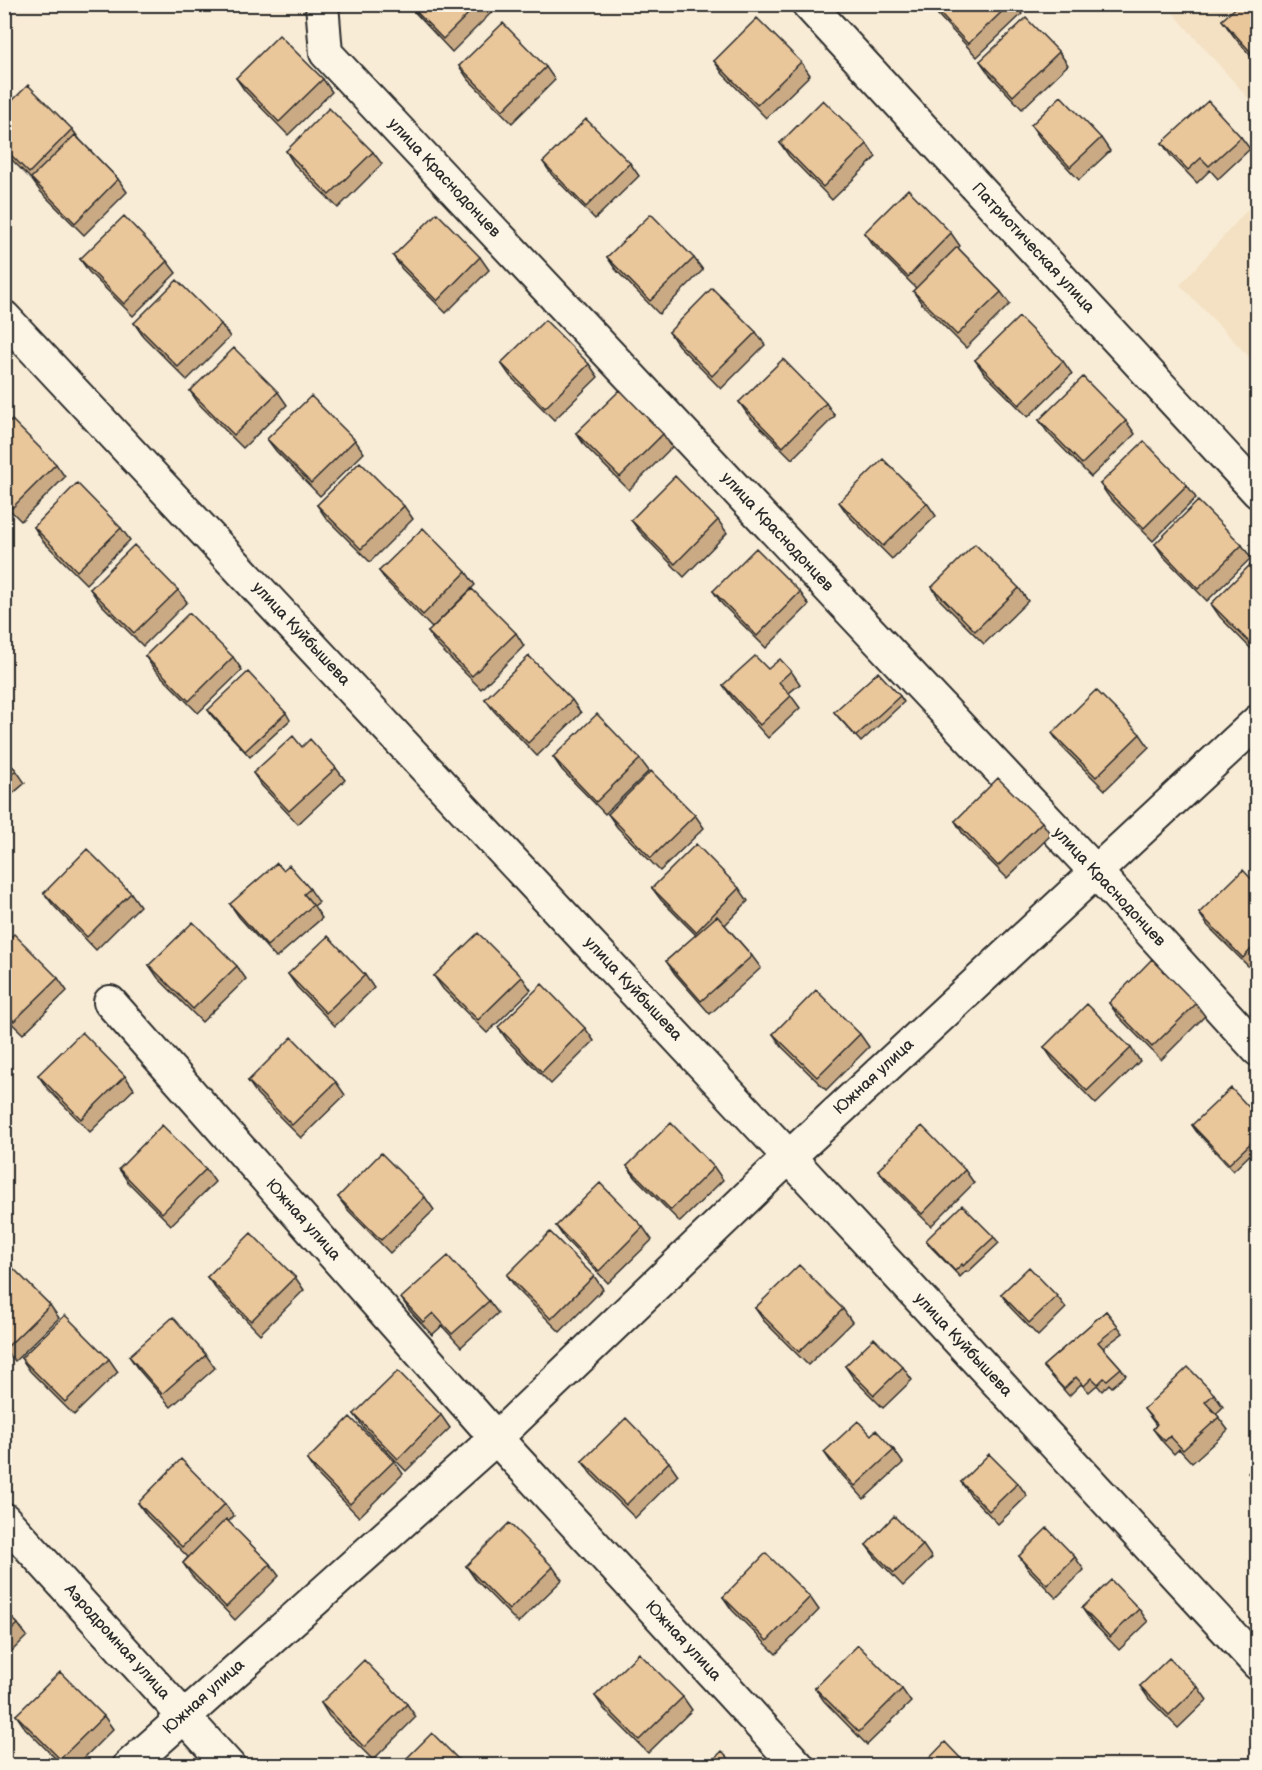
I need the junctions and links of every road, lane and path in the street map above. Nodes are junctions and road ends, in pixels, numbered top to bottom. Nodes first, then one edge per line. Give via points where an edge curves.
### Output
1 (322, 4) edge
2 (808, 4) edge
3 (4, 317) edge
4 (1257, 492) edge
5 (1257, 721) edge
6 (1095, 871) junction
7 (110, 1002) dead end
8 (1257, 1050) edge
9 (789, 1157) junction
10 (496, 1438) junction
11 (4, 1519) edge
12 (1257, 1664) edge
13 (183, 1715) junction
14 (129, 1766) edge
15 (230, 1766) edge
16 (798, 1766) edge

1 - 6 street, улица Краснодонцев via 326,52
2 - 4 street, Патриотическая улица
3 - 9 street, улица Куйбышева
5 - 6 street, Южная улица
6 - 8 street, улица Краснодонцев
6 - 9 street, Южная улица
7 - 10 street, Южная улица
9 - 10 street, Южная улица
9 - 12 street, улица Куйбышева
10 - 13 street, Южная улица
10 - 16 street, Южная улица
11 - 13 street, Аэродромная улица
13 - 14 street, Южная улица
13 - 15 street, Аэродромная улица

